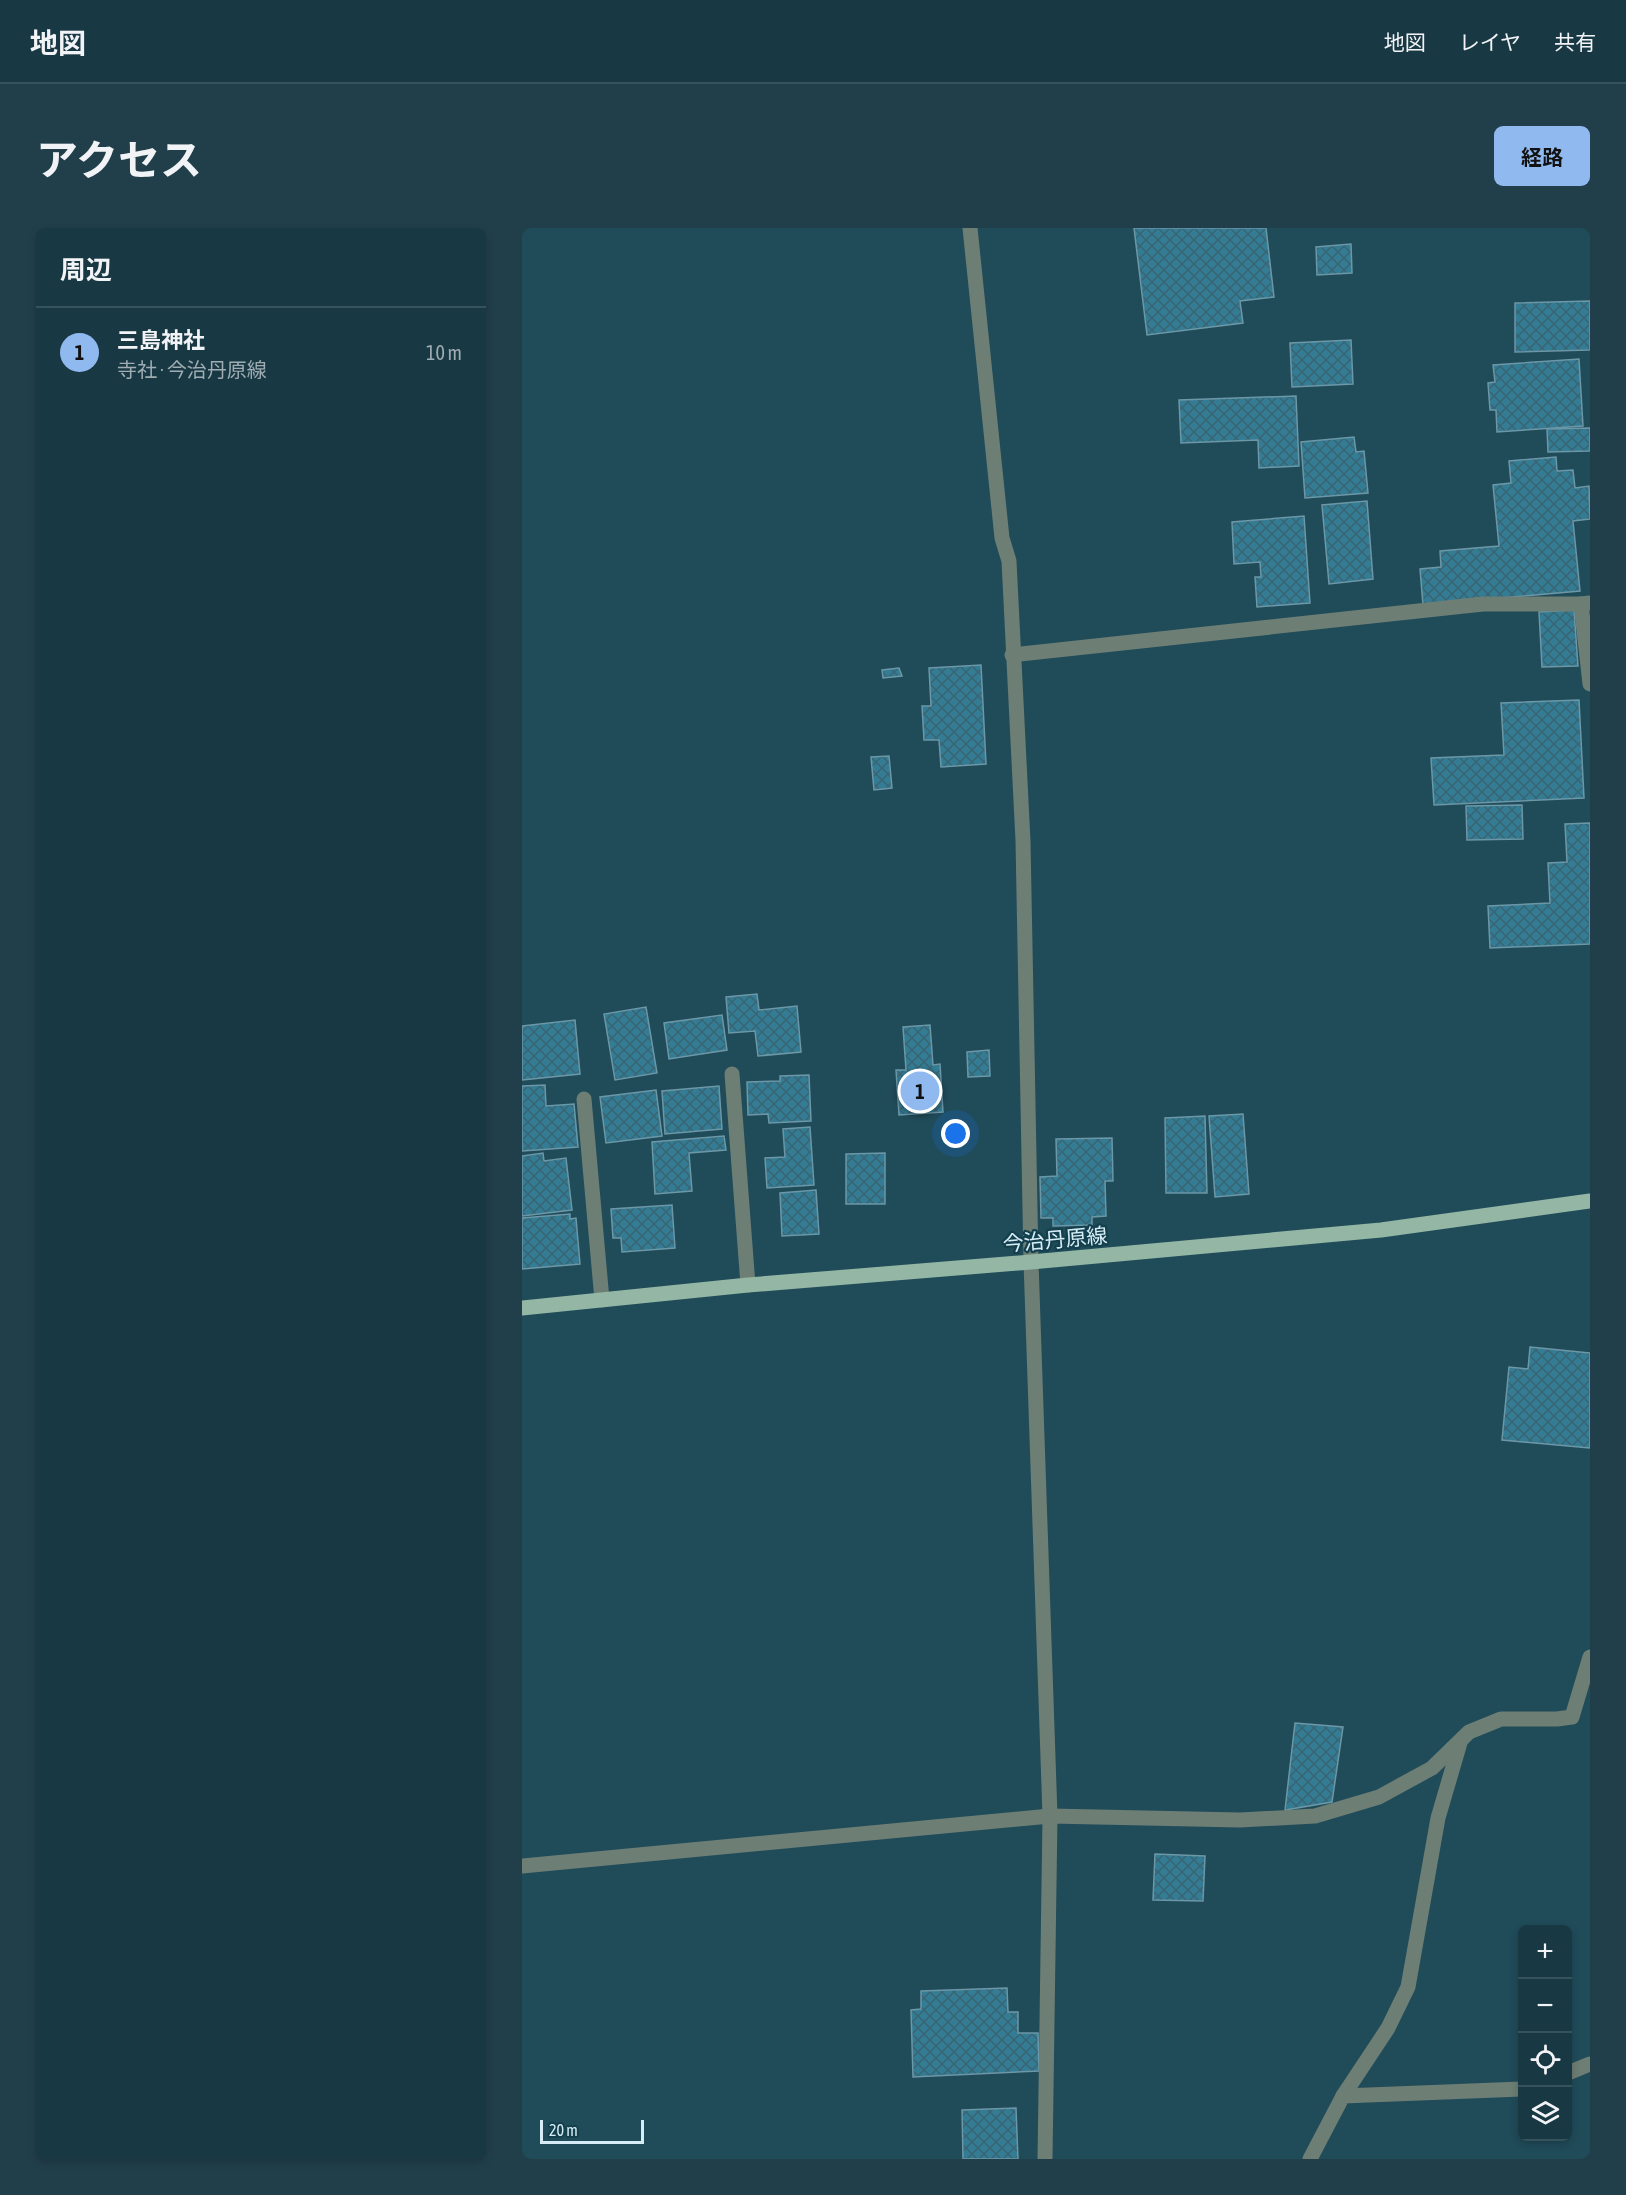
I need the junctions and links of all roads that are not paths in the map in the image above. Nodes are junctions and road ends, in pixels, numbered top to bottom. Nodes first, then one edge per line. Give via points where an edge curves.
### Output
1 (970, 228) edge
2 (1585, 603) edge
3 (1012, 655) junction
4 (1590, 684) edge
5 (732, 1074) dead end
6 (584, 1099) dead end
7 (1590, 1201) edge
8 (1031, 1262) junction
9 (748, 1285) junction
10 (602, 1300) junction
11 (522, 1308) edge
12 (1590, 1657) edge
13 (1460, 1740) junction
14 (1050, 1816) junction
15 (522, 1866) edge
16 (1590, 2064) edge
17 (1572, 2071) edge
18 (1518, 2089) edge
19 (1343, 2096) junction
20 (1045, 2159) edge
21 (1310, 2159) edge

1 - 3 street via 1002,538 1008,561
2 - 3 street via 1483,604
2 - 4 street
3 - 8 street via 1023,841
5 - 9 street
6 - 10 street
7 - 8 main road, 今治丹原線 via 1381,1230
8 - 9 main road, 今治丹原線
8 - 14 street
9 - 10 main road, 今治丹原線
10 - 11 main road, 今治丹原線
12 - 13 street via 1572,1717 1501,1719 1469,1732
13 - 14 street via 1432,1768 1379,1797 1315,1816 1240,1820
13 - 19 street via 1438,1818 1408,1987 1388,2028
14 - 15 street
14 - 20 street
16 - 17 street
18 - 19 street
19 - 21 street

